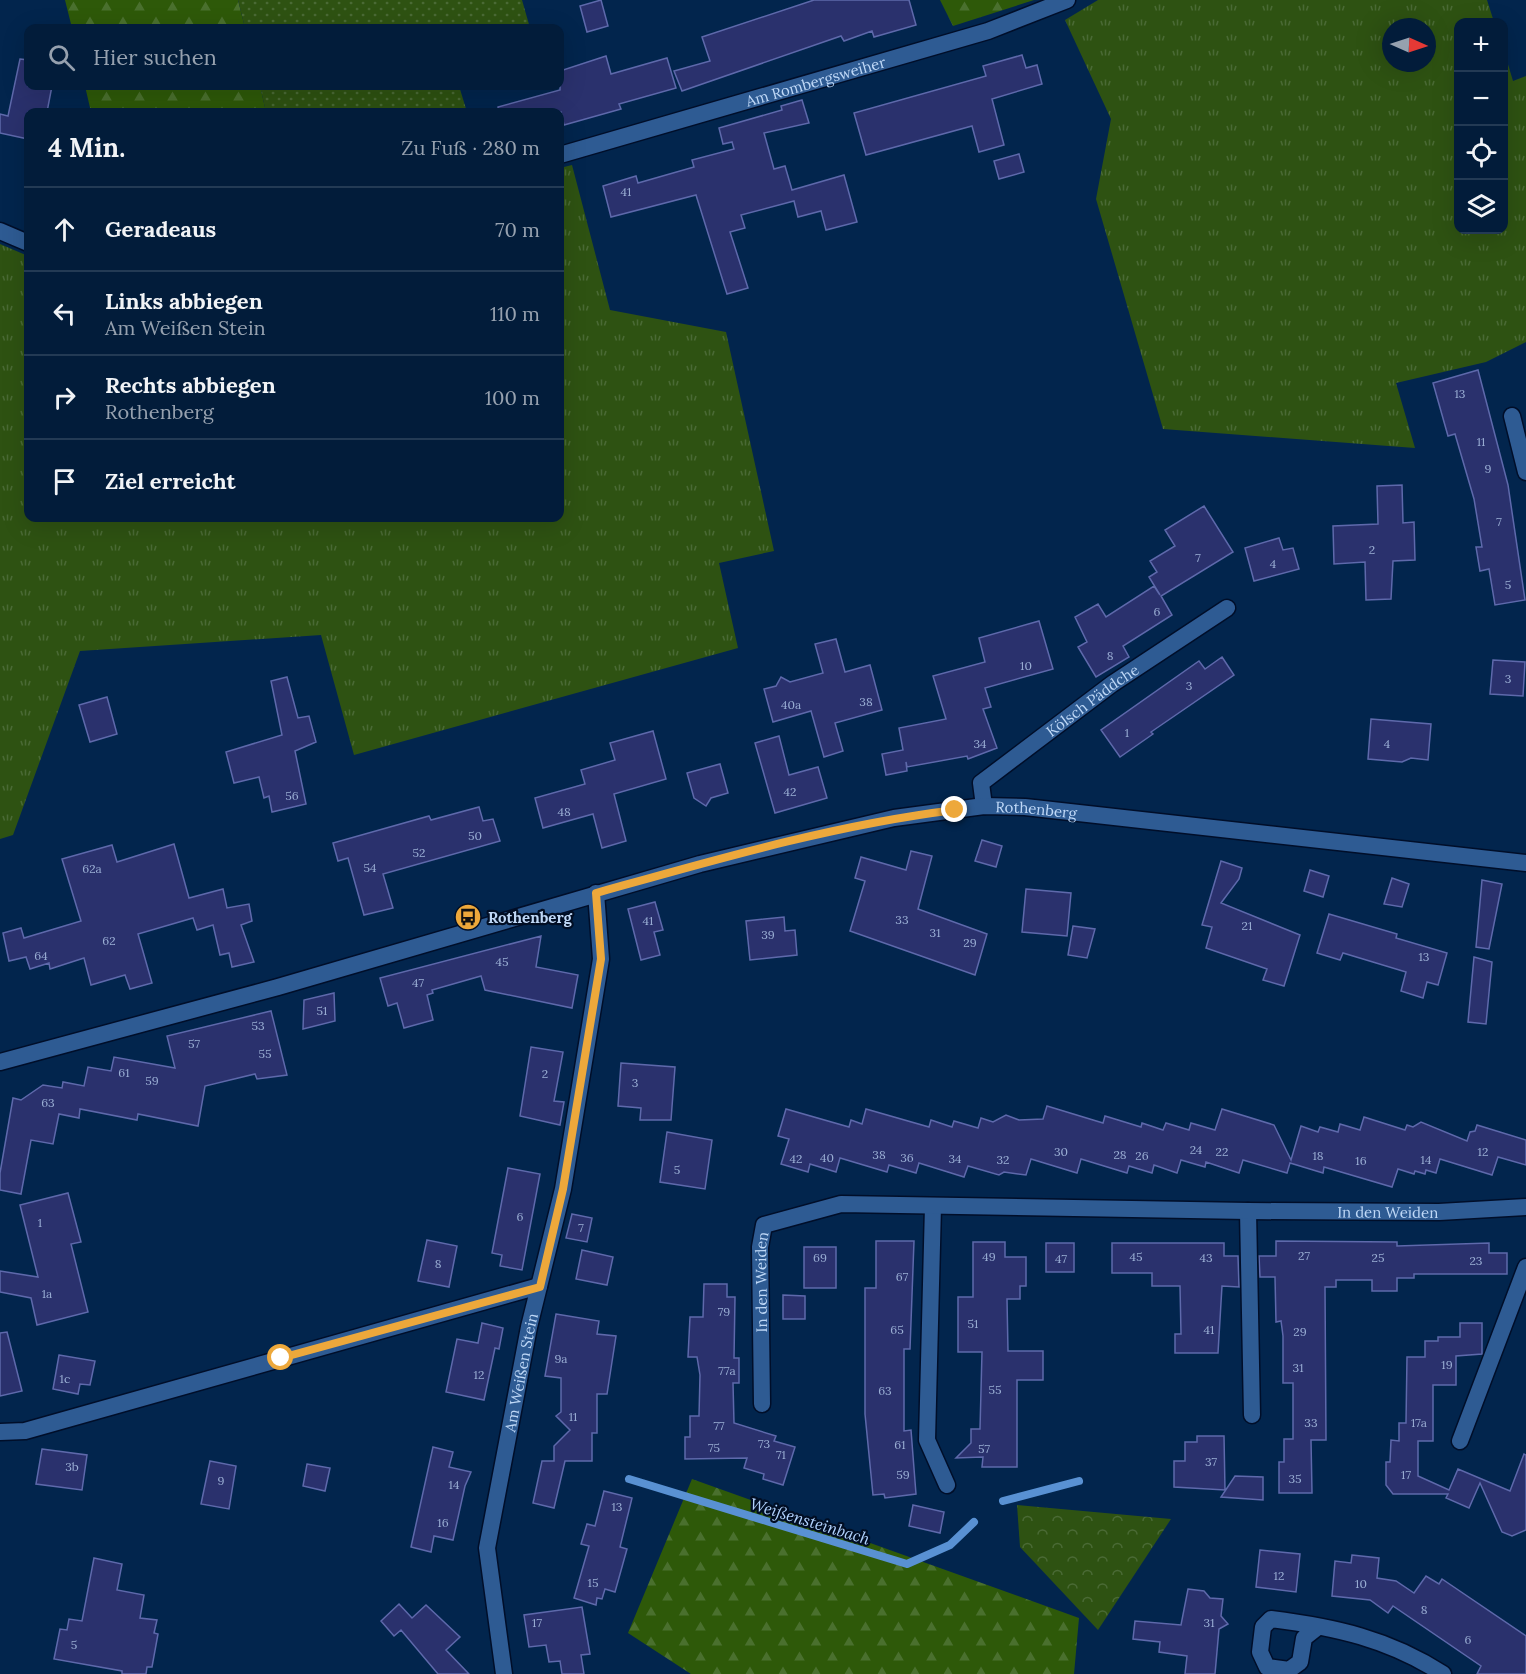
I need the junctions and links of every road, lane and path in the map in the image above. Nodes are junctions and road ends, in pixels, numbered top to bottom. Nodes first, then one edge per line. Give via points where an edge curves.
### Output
1 (1067, 0) edge
2 (564, 154) edge
3 (0, 231) edge
4 (24, 241) edge
5 (1512, 416) dead end
6 (1526, 472) edge
7 (1227, 608) dead end
8 (984, 806) junction
9 (1526, 863) edge
10 (596, 893) junction
11 (0, 1062) edge
12 (933, 1206) junction
13 (1526, 1208) edge
14 (1248, 1211) junction
15 (1526, 1267) edge
16 (540, 1287) junction
17 (762, 1404) dead end
18 (1252, 1415) dead end
19 (0, 1432) edge
20 (1460, 1441) dead end
21 (947, 1485) dead end
22 (1318, 1627) dead end
23 (504, 1674) edge
24 (1443, 1674) edge

1 - 2 street, Am Rombergsweiher via 970,37
3 - 4 street
5 - 6 street
7 - 8 street, Kölsch Päddche via 1112,684 981,783
8 - 9 street, Rothenberg via 1025,807
8 - 10 street, Rothenberg via 894,818
10 - 11 street, Rothenberg
10 - 16 street, Am Weißen Stein via 601,959 563,1189
12 - 14 street, In den Weiden
12 - 17 street, In den Weiden via 841,1204 764,1225 760,1247
12 - 21 street via 927,1440
13 - 14 street, In den Weiden via 1439,1212
14 - 18 street
15 - 20 street
16 - 19 street via 25,1431
16 - 23 street, Am Weißen Stein via 488,1548
22 - 24 street via 1362,1635 1392,1646

